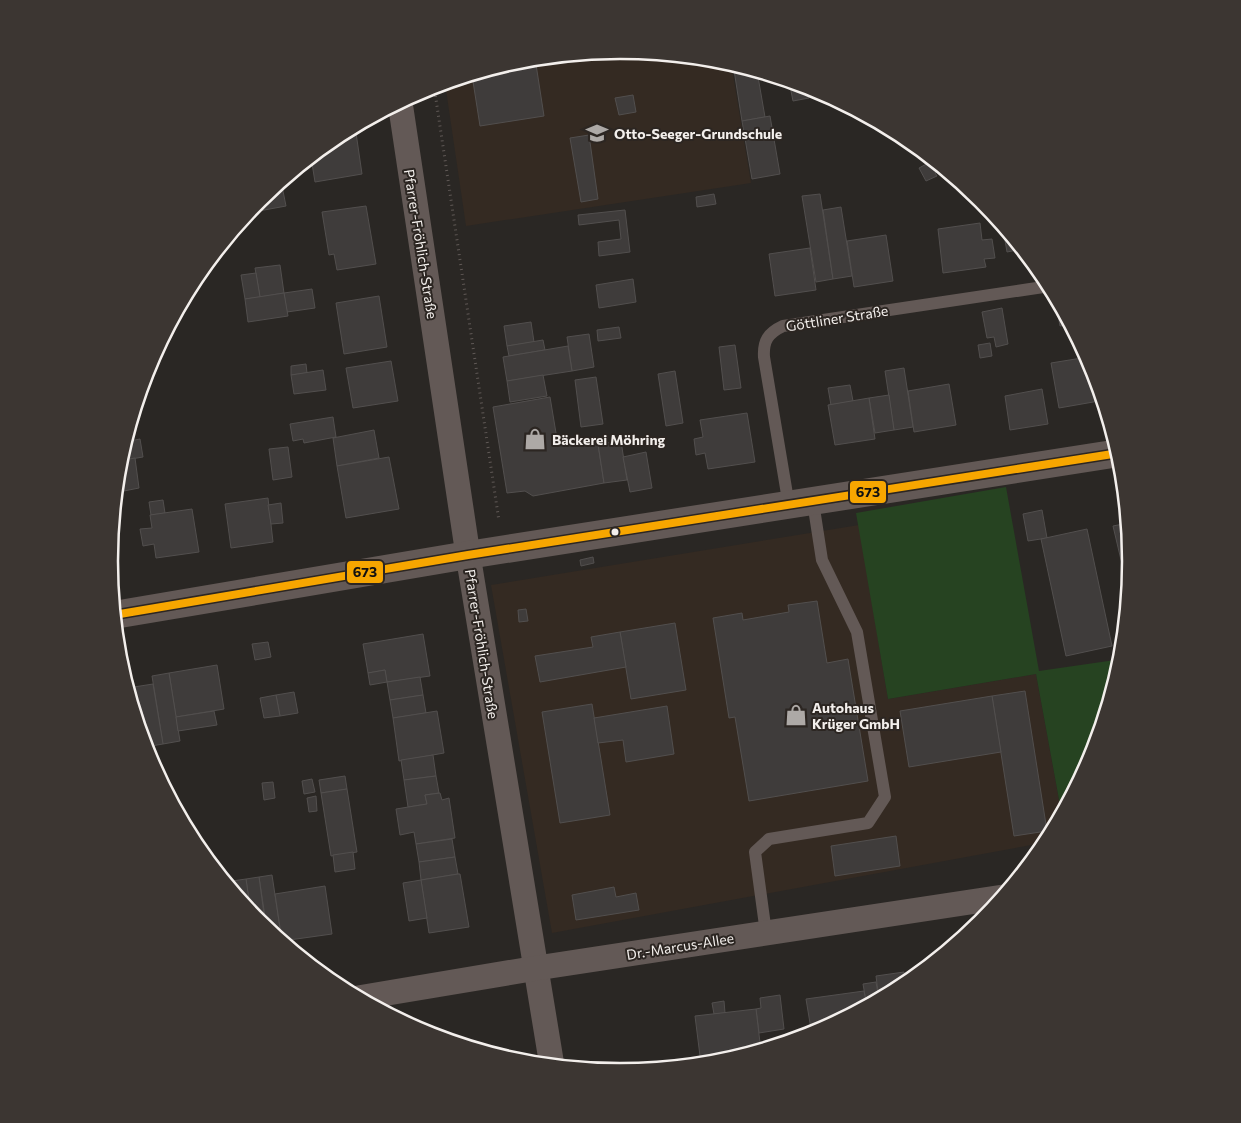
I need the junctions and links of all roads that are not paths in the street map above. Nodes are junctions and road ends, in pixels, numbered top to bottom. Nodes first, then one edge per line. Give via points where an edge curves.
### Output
1 (401, 110) edge
2 (1042, 287) edge
3 (1112, 454) edge
4 (801, 504) junction
5 (468, 555) junction
6 (121, 614) edge
7 (993, 899) edge
8 (766, 933) junction
9 (537, 968) junction
10 (368, 996) edge
11 (551, 1059) edge

1 - 5 street, Pfarrer-Fröhlich-Straße
2 - 4 lane, Göttliner Straße via 773,330 764,346 764,357
3 - 4 street
4 - 5 street
4 - 8 lane via 822,560 858,632 885,797 868,824 769,839 755,852
5 - 6 street
5 - 9 street, Pfarrer-Fröhlich-Straße
7 - 8 street, Dr.-Marcus-Allee
8 - 9 street, Dr.-Marcus-Allee
9 - 10 street, Dr.-Marcus-Allee
9 - 11 street, Pfarrer-Fröhlich-Straße

